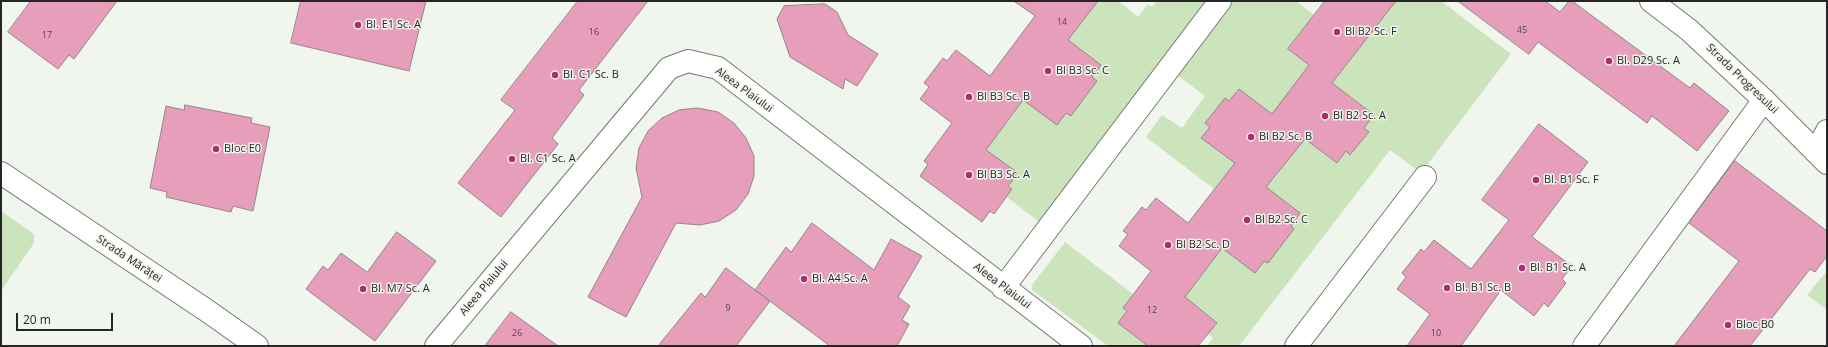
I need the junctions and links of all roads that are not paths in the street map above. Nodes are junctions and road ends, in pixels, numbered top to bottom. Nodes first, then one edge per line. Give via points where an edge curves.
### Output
1 (1220, 1) edge
2 (1651, 1) edge
3 (1764, 100) junction
4 (1827, 131) edge
5 (1822, 158) edge
6 (1, 173) edge
7 (1425, 177) dead end
8 (1003, 288) junction
9 (257, 346) edge
10 (436, 346) edge
11 (1081, 346) edge
12 (1296, 346) edge
13 (1584, 346) edge

1 - 8 street
2 - 3 street, Strada Progresului via 1690,30
3 - 5 street, Strada Progresului
3 - 13 street
4 - 5 street
6 - 9 street, Strada Mărăței
7 - 12 street
8 - 10 street, Aleea Plaiului via 718,68 688,61 669,68
8 - 11 street, Aleea Plaiului

